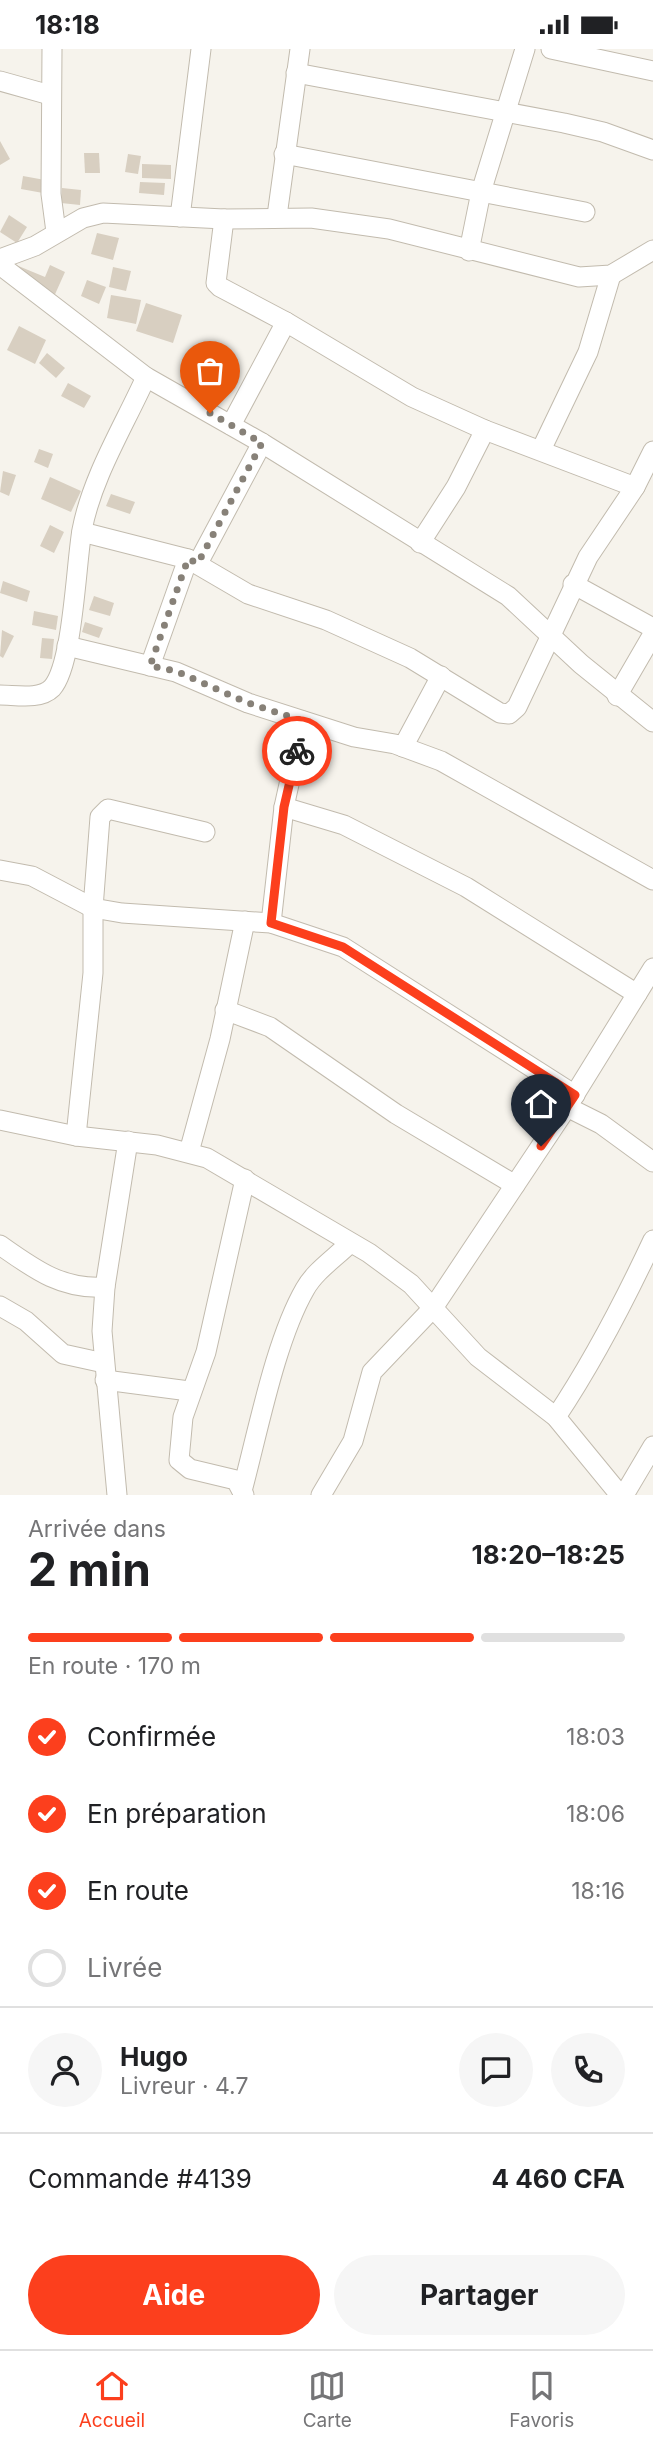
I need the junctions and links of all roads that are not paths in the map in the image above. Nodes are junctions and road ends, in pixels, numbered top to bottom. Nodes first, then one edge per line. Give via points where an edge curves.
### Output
1 (52, 49) edge
2 (201, 49) edge
3 (300, 49) edge
4 (525, 49) edge
5 (551, 49) edge
6 (653, 71) edge
7 (296, 73) junction
8 (0, 81) edge
9 (50, 95) junction
10 (505, 114) junction
11 (653, 150) edge
12 (284, 154) junction
13 (481, 192) junction
14 (585, 212) dead end
15 (277, 216) junction
16 (180, 217) junction
17 (224, 219) junction
18 (56, 232) junction
19 (653, 250) edge
20 (469, 251) junction
21 (0, 259) edge
22 (0, 265) edge
23 (611, 275) junction
24 (286, 322) junction
25 (146, 377) junction
26 (231, 425) junction
27 (485, 430) junction
28 (262, 443) junction
29 (541, 450) junction
30 (653, 451) edge
31 (635, 487) junction
32 (82, 532) junction
33 (420, 543) junction
34 (193, 561) junction
35 (573, 584) junction
36 (653, 628) edge
37 (653, 634) edge
38 (550, 635) junction
39 (67, 646) junction
40 (150, 666) junction
41 (441, 676) junction
42 (0, 695) edge
43 (617, 696) junction
44 (303, 721) junction
45 (653, 722) edge
46 (403, 747) junction
47 (284, 807) junction
48 (205, 832) dead end
49 (0, 870) edge
50 (653, 880) edge
51 (93, 908) junction
52 (245, 921) junction
53 (271, 923) junction
54 (653, 968) edge
55 (637, 994) junction
56 (225, 1010) junction
57 (571, 1101) junction
58 (0, 1120) edge
59 (76, 1136) junction
60 (128, 1142) junction
61 (189, 1152) junction
62 (653, 1162) edge
63 (245, 1179) junction
64 (515, 1185) junction
65 (653, 1240) edge
66 (350, 1243) junction
67 (0, 1245) edge
68 (104, 1287) junction
69 (0, 1306) edge
70 (433, 1308) junction
71 (105, 1371) junction
72 (190, 1391) junction
73 (556, 1417) junction
74 (653, 1446) edge
75 (243, 1493) edge
76 (117, 1495) edge
77 (321, 1495) edge
78 (622, 1495) edge

1 - 9 street
2 - 16 street
3 - 7 street
4 - 10 street
5 - 6 street
7 - 10 street
7 - 12 street
8 - 9 street
9 - 18 street
10 - 11 street via 603,132
10 - 13 street
12 - 13 street
12 - 15 street
13 - 14 street
13 - 20 street
15 - 17 street
15 - 20 street via 389,229
16 - 17 street
16 - 18 street via 103,213
17 - 24 street via 216,283
18 - 21 street
19 - 23 street
20 - 23 street via 579,277
22 - 25 street
23 - 29 street via 588,352
24 - 26 street
24 - 27 street via 412,397
25 - 26 street
25 - 32 street via 88,503
26 - 28 street
27 - 29 street
27 - 33 street
28 - 33 street
28 - 34 street
29 - 31 street
30 - 31 street
31 - 35 street
32 - 34 street
32 - 39 street
33 - 38 street via 508,596
34 - 40 street
34 - 41 street via 248,594 326,620
35 - 36 street
35 - 38 street
37 - 43 street
38 - 41 street via 517,708 509,714 500,713
38 - 43 street
39 - 40 street
39 - 42 street via 52,688 38,695
40 - 44 street via 176,671
41 - 46 street
43 - 45 street
44 - 46 street
44 - 47 street
46 - 50 street via 472,776
47 - 53 street
47 - 55 street via 344,825 466,887
48 - 51 street via 108,809 103,812
49 - 51 street via 32,876
51 - 52 street
51 - 59 street via 93,973
52 - 53 street
52 - 56 street
53 - 57 street via 343,947
54 - 55 street
55 - 57 street
56 - 61 street
56 - 64 street via 270,1027 396,1114
57 - 62 street
57 - 64 street
58 - 59 street
59 - 60 street
60 - 61 street
60 - 68 street
61 - 63 street
63 - 66 street
63 - 72 street via 206,1352
64 - 70 street
65 - 73 street via 622,1307
66 - 70 street via 411,1284
66 - 75 street via 303,1293 280,1352
67 - 68 street via 72,1287
68 - 71 street
69 - 71 street via 26,1321 63,1354
70 - 73 street via 478,1357
70 - 77 street via 372,1372 353,1441
71 - 72 street
71 - 76 street
72 - 75 street via 178,1460 190,1469 236,1480
73 - 78 street
74 - 78 street

